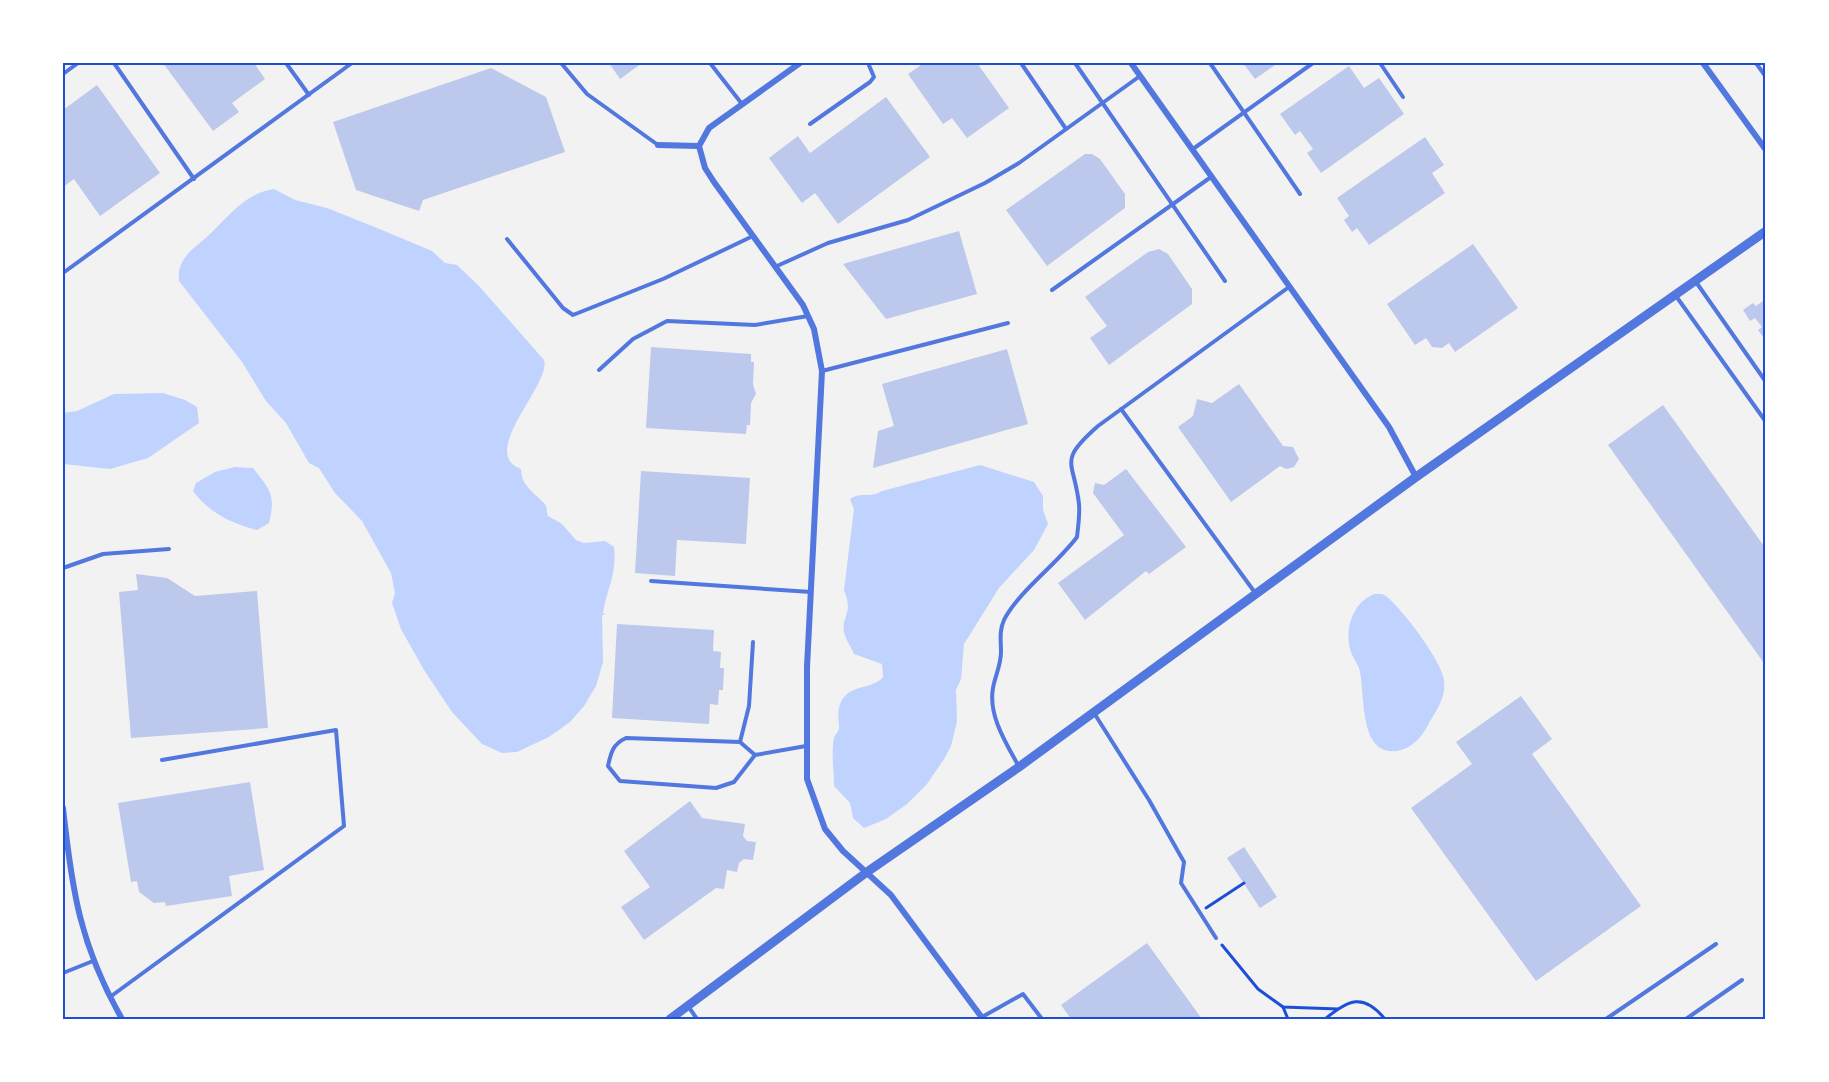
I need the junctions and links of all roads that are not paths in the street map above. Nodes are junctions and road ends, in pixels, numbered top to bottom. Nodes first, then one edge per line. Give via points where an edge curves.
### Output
1 (78, 63) edge
2 (114, 63) edge
3 (286, 63) edge
4 (352, 63) edge
5 (561, 63) edge
6 (710, 63) edge
7 (800, 63) edge
8 (868, 63) edge
9 (1021, 63) edge
10 (1075, 63) edge
11 (1131, 63) edge
12 (1210, 63) edge
13 (1313, 63) edge
14 (1380, 63) edge
15 (1703, 63) edge
16 (1756, 63) edge
17 (63, 74) edge
18 (1140, 76) junction
19 (1766, 77) edge
20 (309, 95) junction
21 (1402, 97) dead end
22 (1104, 102) junction
23 (742, 105) junction
24 (1245, 112) junction
25 (810, 124) dead end
26 (1066, 129) junction
27 (658, 145) joint
28 (699, 146) junction
29 (1192, 150) junction
30 (1766, 150) edge
31 (1212, 177) junction
32 (194, 178) junction
33 (1300, 194) dead end
34 (1172, 205) junction
35 (1766, 231) edge
36 (754, 235) junction
37 (507, 239) dead end
38 (777, 266) junction
39 (63, 273) edge
40 (1225, 281) dead end
41 (1695, 281) junction
42 (1290, 286) junction
43 (1052, 290) dead end
44 (1676, 295) junction
45 (808, 316) junction
46 (1008, 323) dead end
47 (600, 370) dead end
48 (822, 371) junction
49 (1766, 382) edge
50 (1120, 409) junction
51 (1766, 422) edge
52 (1416, 477) junction
53 (169, 549) dead end
54 (63, 568) edge
55 (651, 581) dead end
56 (812, 592) junction
57 (1257, 595) junction
58 (753, 642) dead end
59 (1093, 712) junction
60 (740, 742) junction
61 (806, 747) junction
62 (755, 755) junction
63 (162, 760) dead end
64 (1019, 766) junction
65 (63, 808) edge
66 (65, 851) edge
67 (867, 872) junction
68 (1216, 938) road end
69 (1716, 944) dead end
70 (93, 961) junction
71 (63, 973) edge
72 (1742, 980) dead end
73 (110, 997) junction
74 (688, 1006) junction
75 (982, 1018) edge
76 (122, 1019) edge
77 (670, 1019) edge
78 (697, 1019) edge
79 (1042, 1019) edge
80 (1606, 1019) edge
81 (1686, 1019) edge

1 - 17 lane
2 - 32 lane
3 - 20 lane
4 - 20 lane
5 - 27 lane via 587,94
6 - 23 lane
7 - 23 street
8 - 25 lane via 874,77 870,82
9 - 26 lane
10 - 22 lane
11 - 18 street
12 - 24 lane
13 - 24 lane
14 - 21 lane
15 - 30 street
16 - 19 lane
18 - 22 lane
18 - 29 street
20 - 32 lane
22 - 26 lane
22 - 34 lane
23 - 28 street via 709,128
24 - 29 lane
24 - 33 lane
26 - 38 lane via 985,183 908,220 805,252
27 - 28 street
28 - 36 street via 705,168
29 - 31 street
31 - 34 lane
31 - 42 street
32 - 39 lane
34 - 40 lane
34 - 43 lane
35 - 41 street
36 - 37 lane via 663,279 573,315
36 - 38 street
38 - 45 street
41 - 44 street
41 - 49 lane
42 - 50 lane
42 - 52 street via 1389,427
44 - 51 lane
44 - 52 street
45 - 47 lane via 755,325 666,321 633,339
45 - 48 street
46 - 48 lane
48 - 56 street
50 - 57 lane
50 - 64 lane via 1074,451 1070,466 1079,504 1077,537 1004,620 992,689 993,706 1000,732
52 - 57 street
53 - 54 lane via 103,554
55 - 56 lane
56 - 61 street
57 - 59 street
58 - 60 lane via 749,706
59 - 64 street
59 - 68 lane via 1184,862 1181,882
60 - 62 lane
60 - 62 lane via 626,738 617,742 608,766 620,781 716,788 734,782
61 - 62 lane
61 - 67 street via 807,779 825,829
63 - 73 lane via 336,730 344,826
64 - 67 street
65 - 66 street
66 - 70 street
67 - 74 street
67 - 75 street via 891,895
69 - 80 lane
70 - 71 lane
70 - 73 street
72 - 81 lane
73 - 76 street
74 - 77 street
74 - 78 lane
75 - 79 lane via 1023,994

